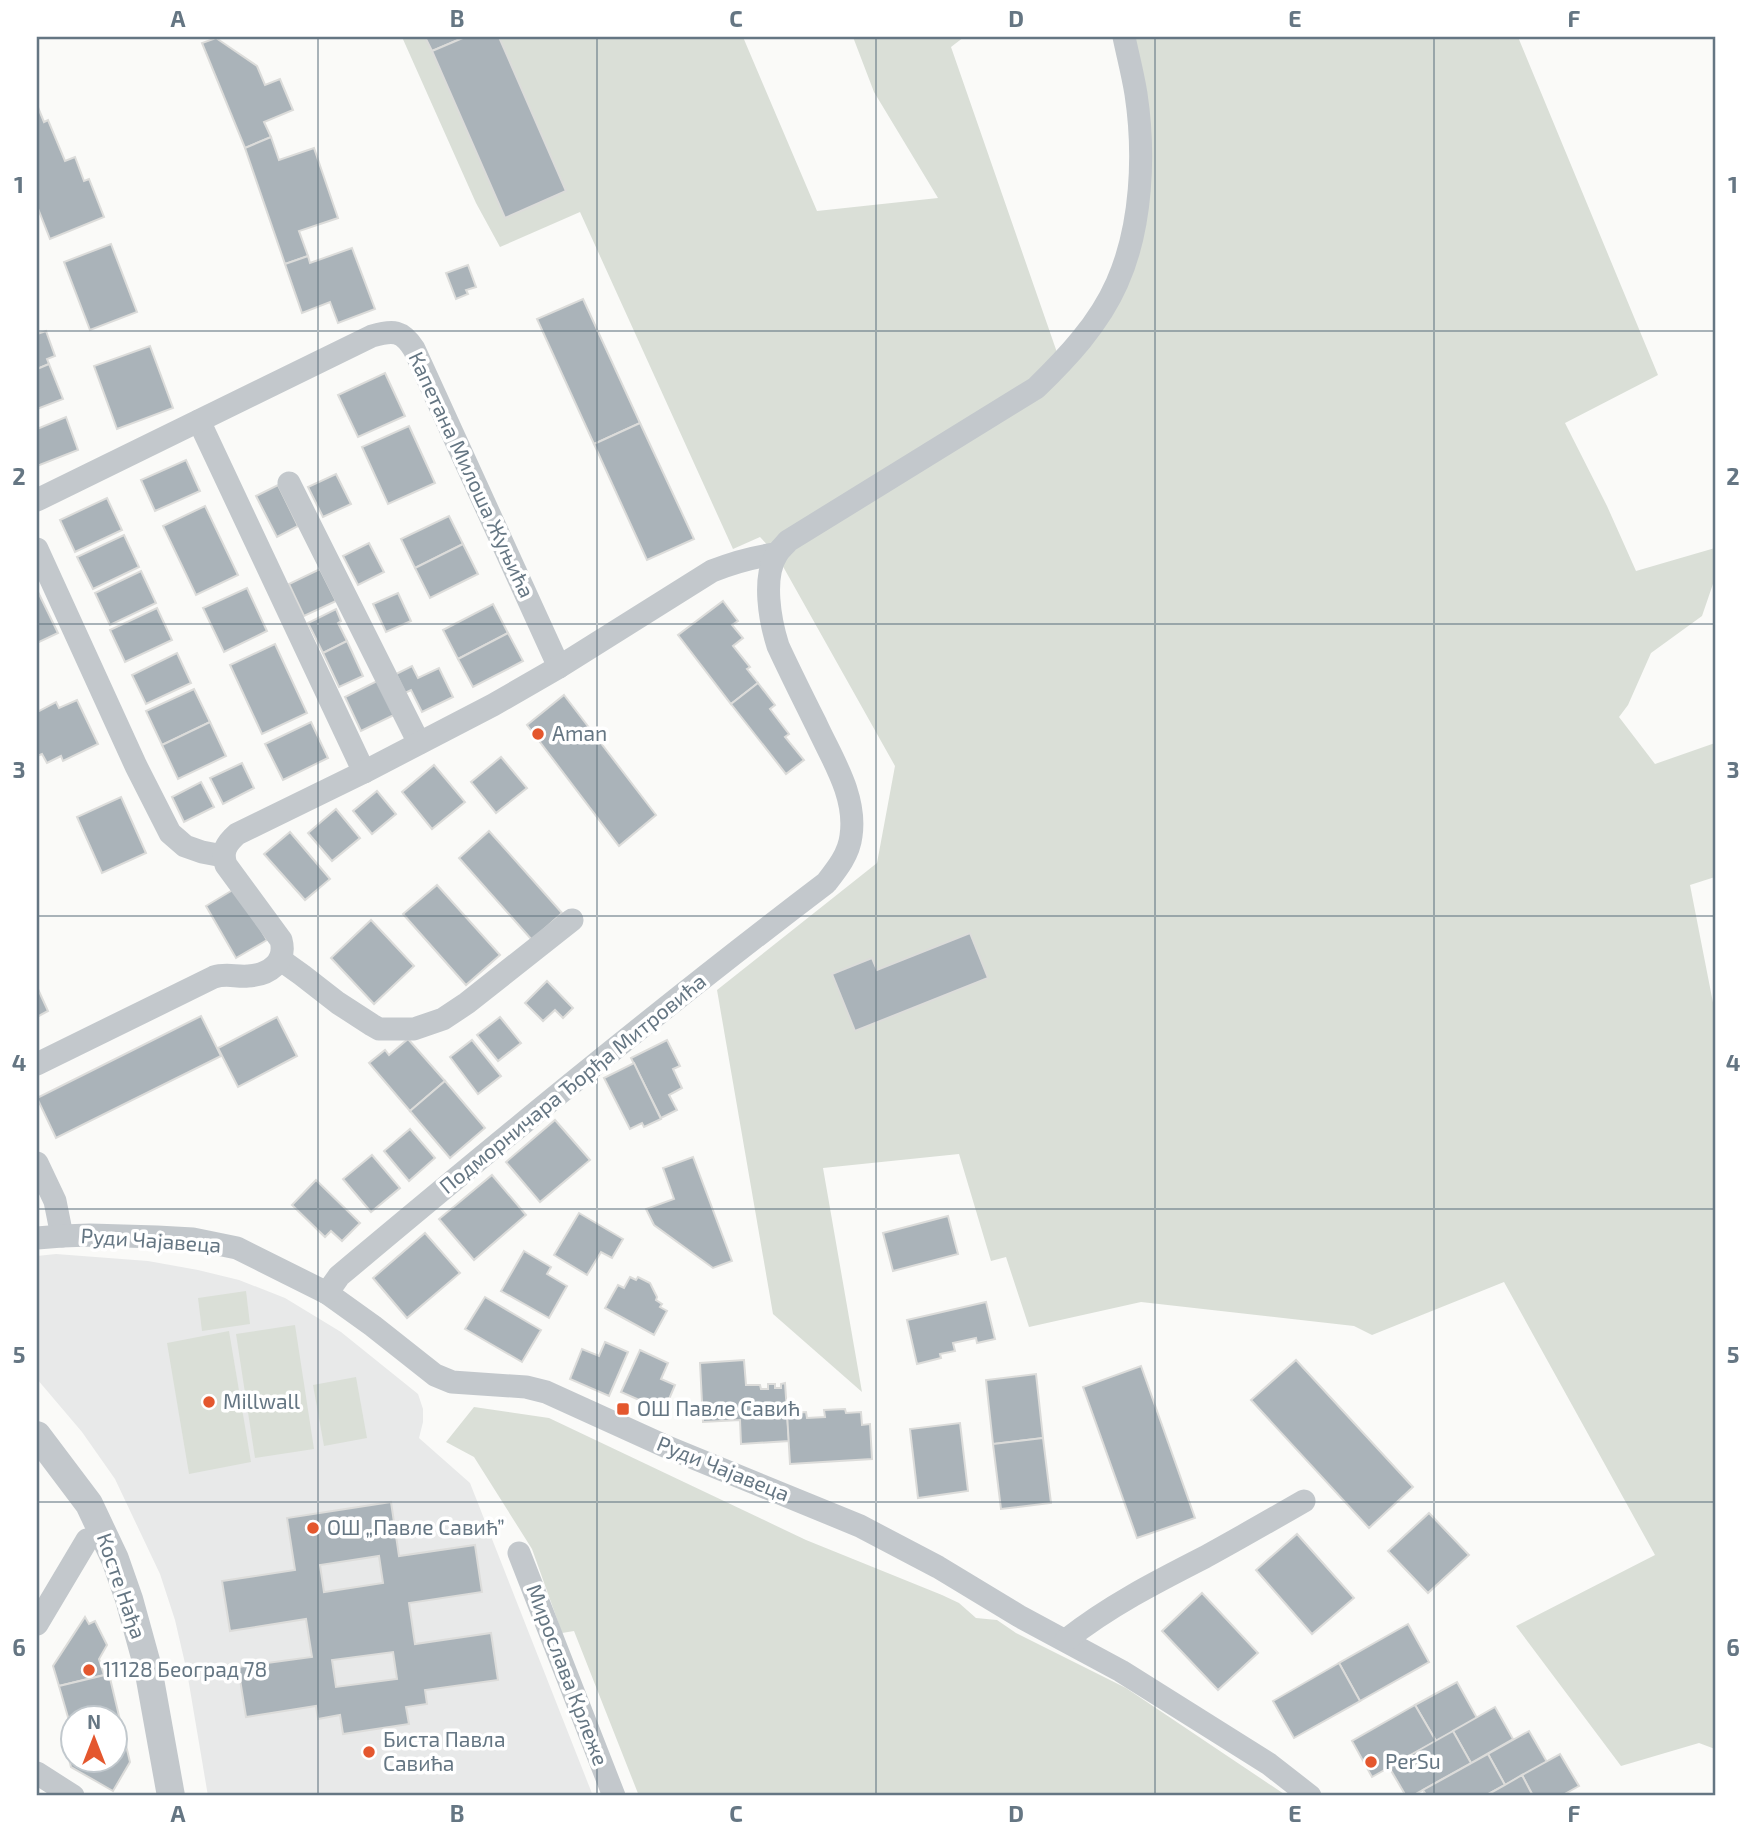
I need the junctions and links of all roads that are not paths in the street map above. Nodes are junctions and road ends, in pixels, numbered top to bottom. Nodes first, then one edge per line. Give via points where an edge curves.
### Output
1 (1124, 37) edge
2 (200, 421) junction
3 (289, 483) dead end
4 (37, 500) edge
5 (37, 549) edge
6 (776, 554) junction
7 (559, 667) junction
8 (419, 743) junction
9 (364, 772) junction
10 (223, 856) junction
11 (572, 920) dead end
12 (281, 960) junction
13 (37, 1064) edge
14 (37, 1163) edge
15 (62, 1236) junction
16 (37, 1238) edge
17 (327, 1293) junction
18 (37, 1435) edge
19 (1304, 1501) dead end
20 (87, 1540) dead end
21 (519, 1553) dead end
22 (37, 1624) edge
23 (1066, 1640) junction
24 (37, 1773) edge
25 (73, 1796) edge
26 (170, 1796) edge
27 (614, 1796) edge
28 (1310, 1796) edge

1 - 6 street via 1136,96 1139,191 1134,228 1117,284 1094,324 1036,388 788,541
2 - 4 street, Капетана Милоша Жуњића
2 - 7 street, Капетана Милоша Жуњића via 372,336 395,332 406,337
2 - 9 street
3 - 8 street
5 - 10 street via 170,833 185,846
6 - 7 street via 712,571
6 - 17 street, Подморничара Ђорђа Митровића via 769,599 774,634 850,805 851,839 838,868 826,883 560,1092 339,1276
7 - 8 street
8 - 9 street
9 - 10 street via 237,834
10 - 12 street via 281,940
11 - 12 street via 467,1003 443,1019 414,1029 379,1029
12 - 13 street via 257,975 214,977
14 - 15 street, Руди Чајавеца via 55,1201
15 - 16 street, Руди Чајавеца
15 - 17 street, Руди Чајавеца via 157,1237 225,1244
17 - 23 street, Руди Чајавеца via 435,1376 452,1382 526,1387 557,1396 860,1526
18 - 26 street, Косте Нађа via 89,1504 115,1559 148,1668
19 - 23 street via 1131,1595
20 - 22 street
21 - 27 street, Мирослава Крлеже
23 - 28 street, Руди Чајавеца via 1209,1724
24 - 25 street

